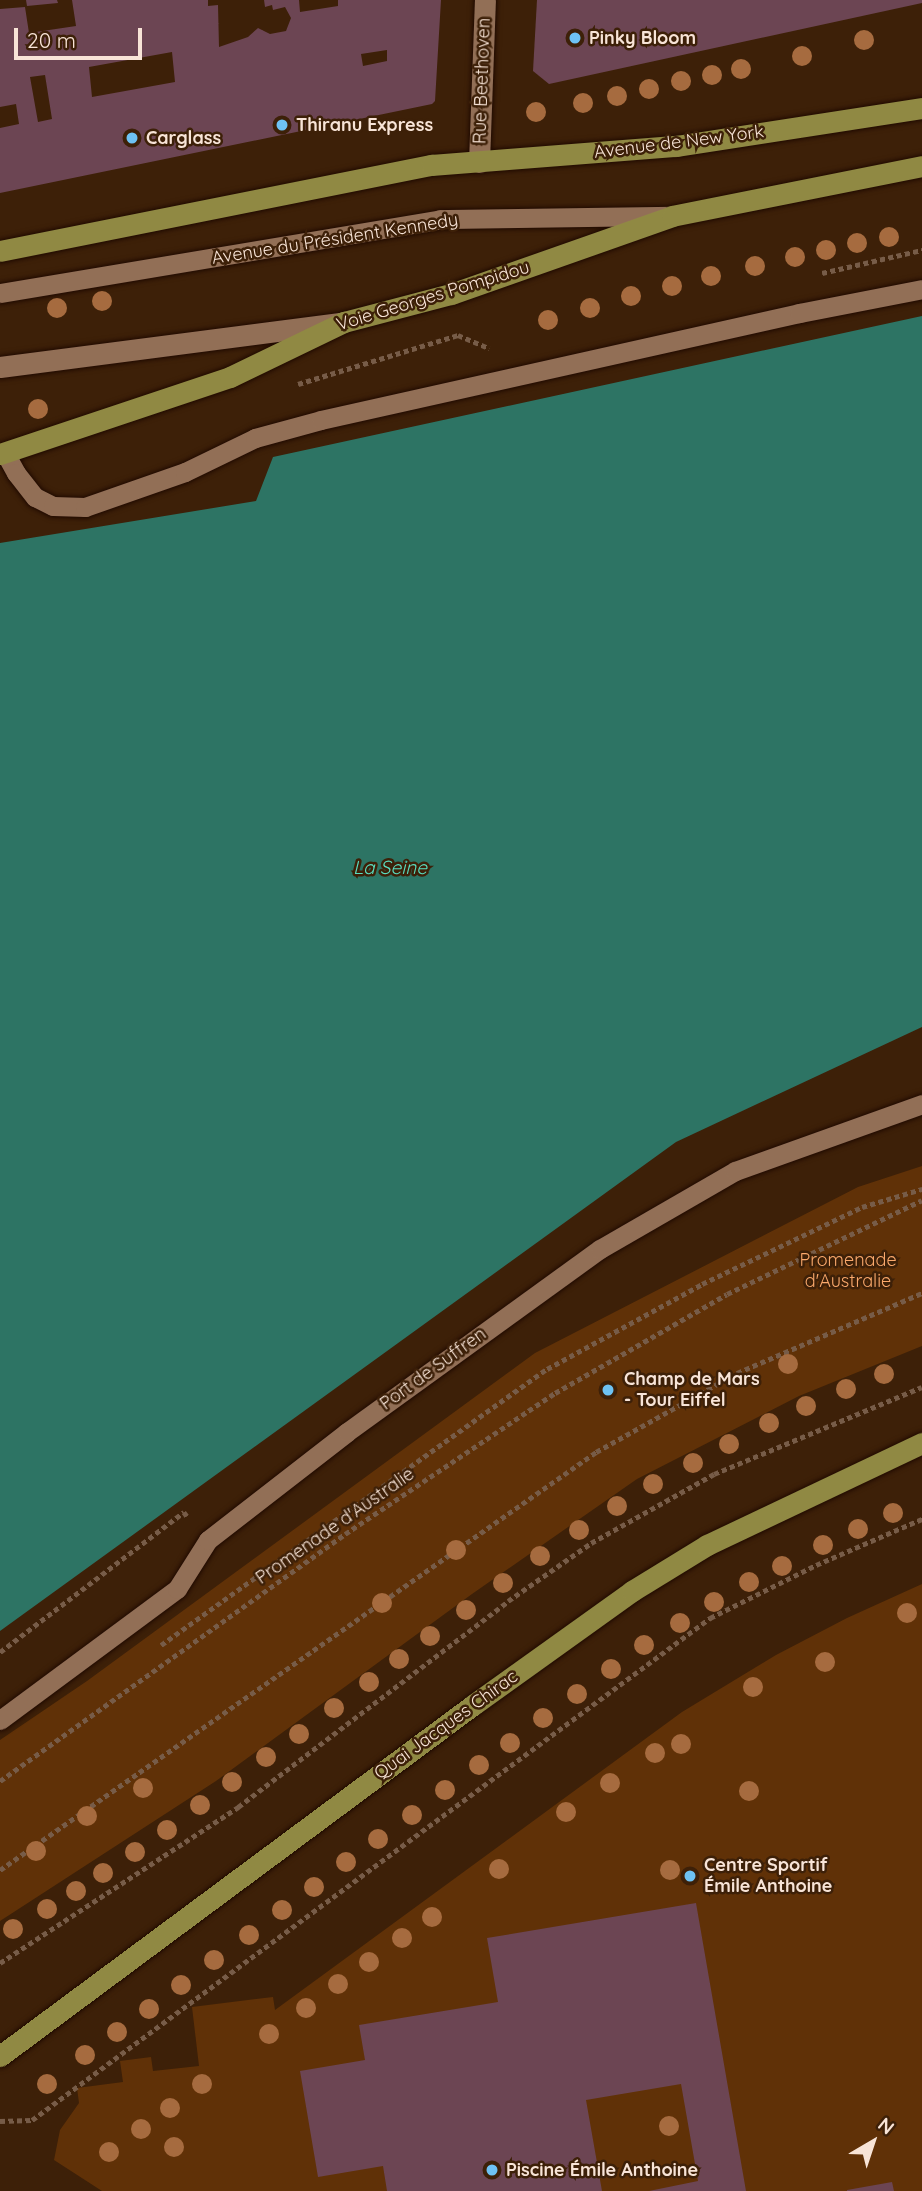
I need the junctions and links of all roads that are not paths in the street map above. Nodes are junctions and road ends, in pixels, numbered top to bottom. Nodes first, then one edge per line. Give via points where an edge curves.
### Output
1 (485, 0) edge
2 (922, 99) edge
3 (922, 108) edge
4 (879, 114) junction
5 (479, 162) junction
6 (922, 166) edge
7 (672, 216) junction
8 (0, 251) edge
9 (922, 289) edge
10 (0, 293) edge
11 (344, 322) junction
12 (0, 367) edge
13 (2, 453) edge
14 (922, 1104) edge
15 (922, 1443) edge
16 (0, 1720) edge
17 (0, 2056) edge

1 - 5 main road, Rue Beethoven
2 - 4 main road, Avenue de New York
3 - 4 main road, Avenue de New York
4 - 5 main road, Avenue de New York via 676,146
5 - 8 main road via 432,165
6 - 7 main road
7 - 10 lane, Avenue du Président Kennedy via 440,219
7 - 11 main road, Voie Georges Pompidou via 451,294
9 - 13 lane via 321,420 254,438 185,472 85,508 53,506 35,497
11 - 12 main road
11 - 13 main road, Voie Georges Pompidou via 230,377
14 - 16 lane, Port de Suffren via 735,1171 600,1249 347,1432 219,1532 208,1541 177,1589
15 - 17 main road, Quai Jacques Chirac via 707,1545 632,1591

